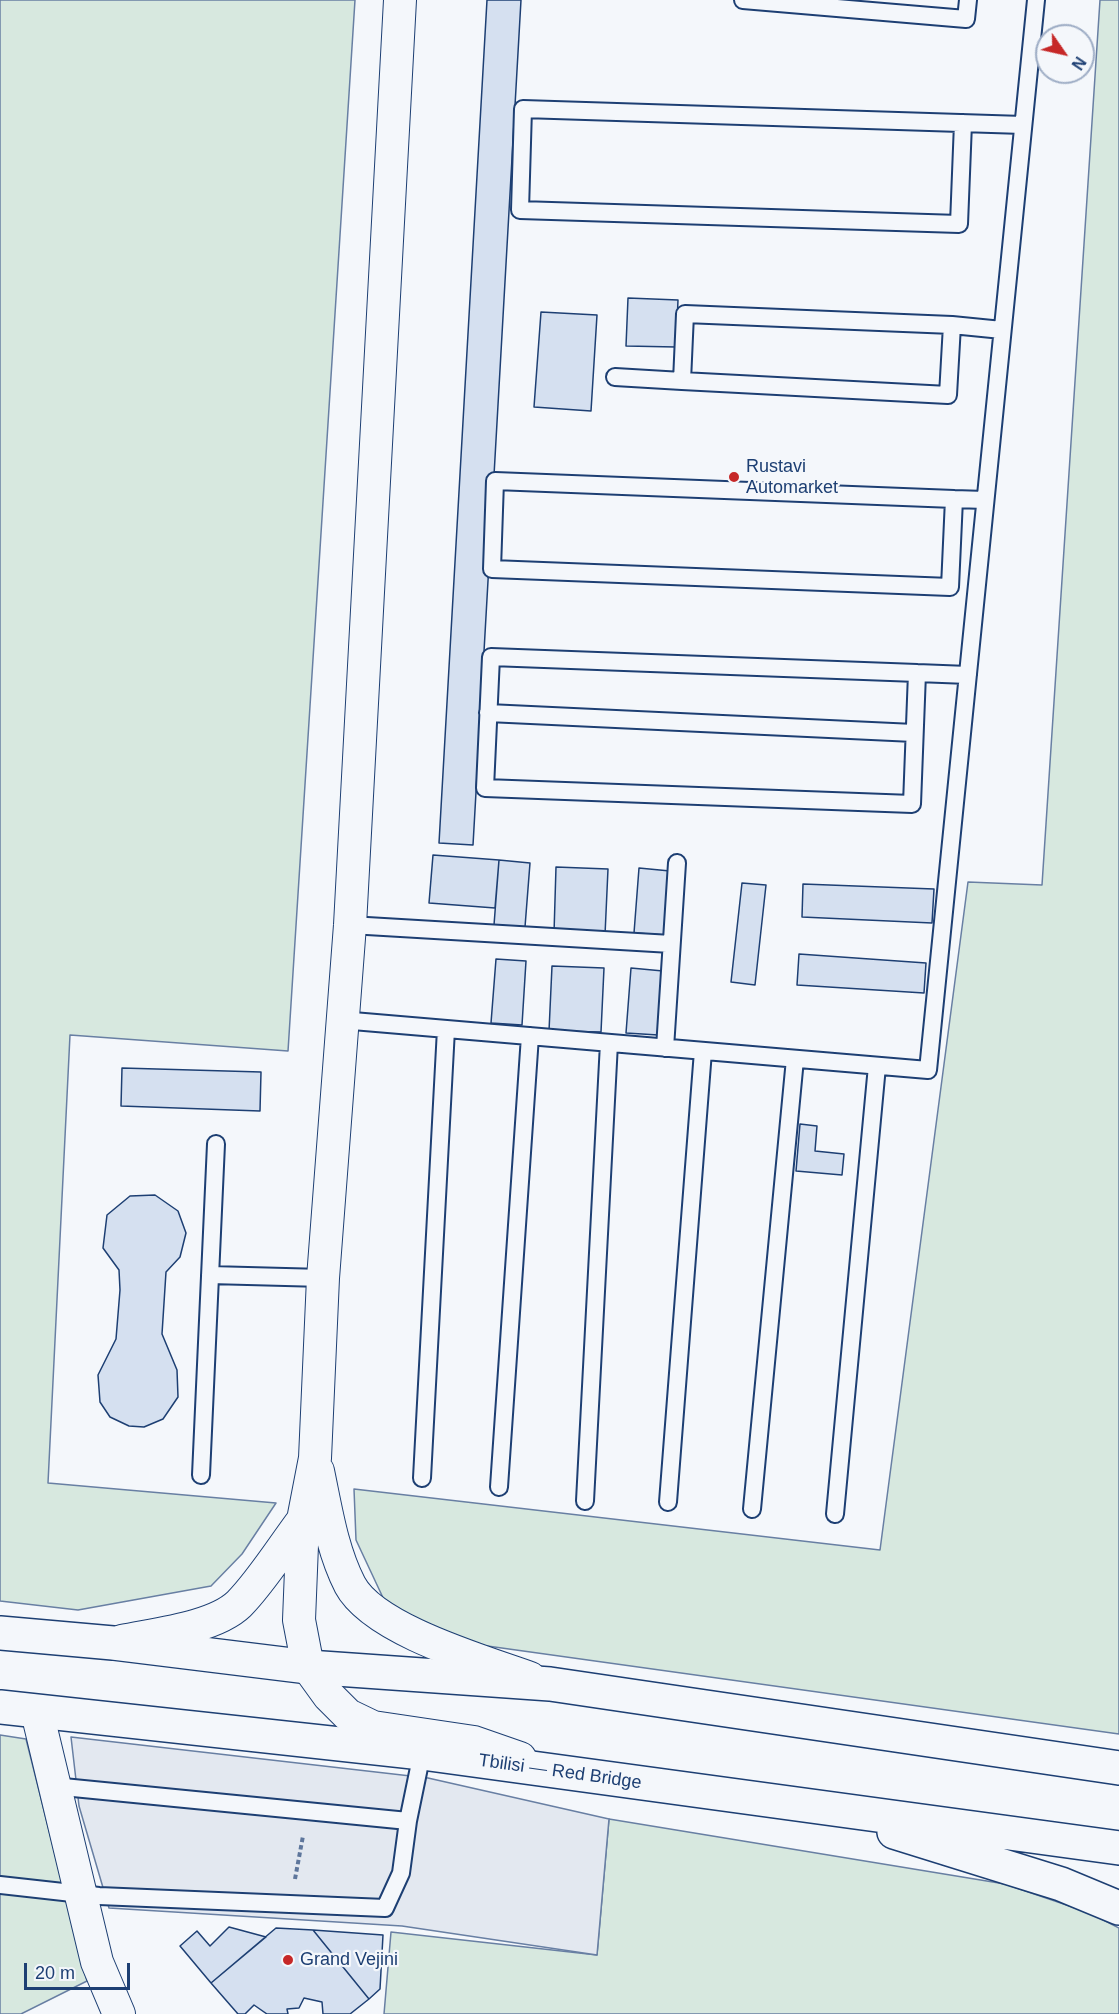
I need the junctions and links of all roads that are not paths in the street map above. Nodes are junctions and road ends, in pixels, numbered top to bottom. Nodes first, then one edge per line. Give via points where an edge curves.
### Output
1 (400, 0) edge
2 (743, 0) edge
3 (968, 0) edge
4 (1036, 0) edge
5 (963, 123) junction
6 (1023, 125) junction
7 (952, 325) junction
8 (1002, 330) junction
9 (615, 377) dead end
10 (682, 381) junction
11 (954, 499) junction
12 (985, 500) junction
13 (917, 673) junction
14 (968, 675) junction
15 (488, 713) junction
16 (914, 733) junction
17 (677, 862) dead end
18 (350, 925) junction
19 (671, 944) junction
20 (341, 1020) junction
21 (446, 1029) junction
22 (530, 1036) junction
23 (609, 1043) junction
24 (665, 1048) junction
25 (703, 1051) junction
26 (795, 1059) junction
27 (877, 1066) junction
28 (216, 1144) dead end
29 (210, 1275) junction
30 (323, 1278) junction
31 (315, 1458) junction
32 (201, 1475) dead end
33 (422, 1478) dead end
34 (499, 1487) dead end
35 (585, 1501) dead end
36 (668, 1502) dead end
37 (752, 1509) dead end
38 (835, 1514) dead end
39 (303, 1520) junction
40 (0, 1633) edge
41 (112, 1643) junction
42 (308, 1667) junction
43 (550, 1684) junction
44 (0, 1707) edge
45 (38, 1712) junction
46 (422, 1754) junction
47 (1119, 1768) edge
48 (561, 1772) junction
49 (53, 1786) junction
50 (813, 1806) junction
51 (408, 1821) junction
52 (1119, 1848) edge
53 (0, 1886) edge
54 (80, 1894) junction
55 (1119, 1908) edge
56 (119, 2014) edge

1 - 18 street
2 - 3 lane via 966,19
4 - 6 lane
5 - 5 lane via 523,109 520,210 959,224
5 - 6 lane
6 - 8 lane
7 - 8 lane
7 - 10 lane via 685,314
7 - 10 lane via 948,395
8 - 12 lane
9 - 10 lane
11 - 11 lane via 495,481 492,569 950,587
11 - 12 lane
12 - 14 lane
13 - 14 lane
13 - 15 lane via 491,657
13 - 16 lane
14 - 27 lane via 928,1070
15 - 16 lane
15 - 16 lane via 485,788 912,804
17 - 19 lane
18 - 19 lane
18 - 20 street
19 - 24 lane
20 - 21 lane
20 - 30 street
21 - 22 lane
21 - 33 lane
22 - 23 lane
22 - 34 lane
23 - 24 lane
23 - 35 lane
24 - 25 lane
25 - 26 lane
25 - 36 lane
26 - 27 lane
26 - 37 lane
27 - 38 lane
28 - 29 lane
29 - 30 lane
29 - 32 lane
30 - 31 street
31 - 39 street
31 - 43 street via 336,1552 351,1587 371,1610 465,1654
39 - 41 street via 239,1604 221,1616 182,1629
39 - 42 street via 299,1620
40 - 41 highway
41 - 42 highway
42 - 43 highway
42 - 48 street via 348,1715 373,1727 474,1742
43 - 47 highway
44 - 45 highway, Tbilisi — Red Bridge
45 - 46 highway, Tbilisi — Red Bridge
45 - 49 street
46 - 48 highway, Tbilisi — Red Bridge
46 - 51 lane
48 - 50 highway, Tbilisi — Red Bridge
49 - 51 lane
49 - 54 street
50 - 52 highway, Tbilisi — Red Bridge
50 - 55 highway via 1061,1884
51 - 54 lane via 401,1873 385,1908
53 - 54 lane
54 - 56 street via 97,1962

